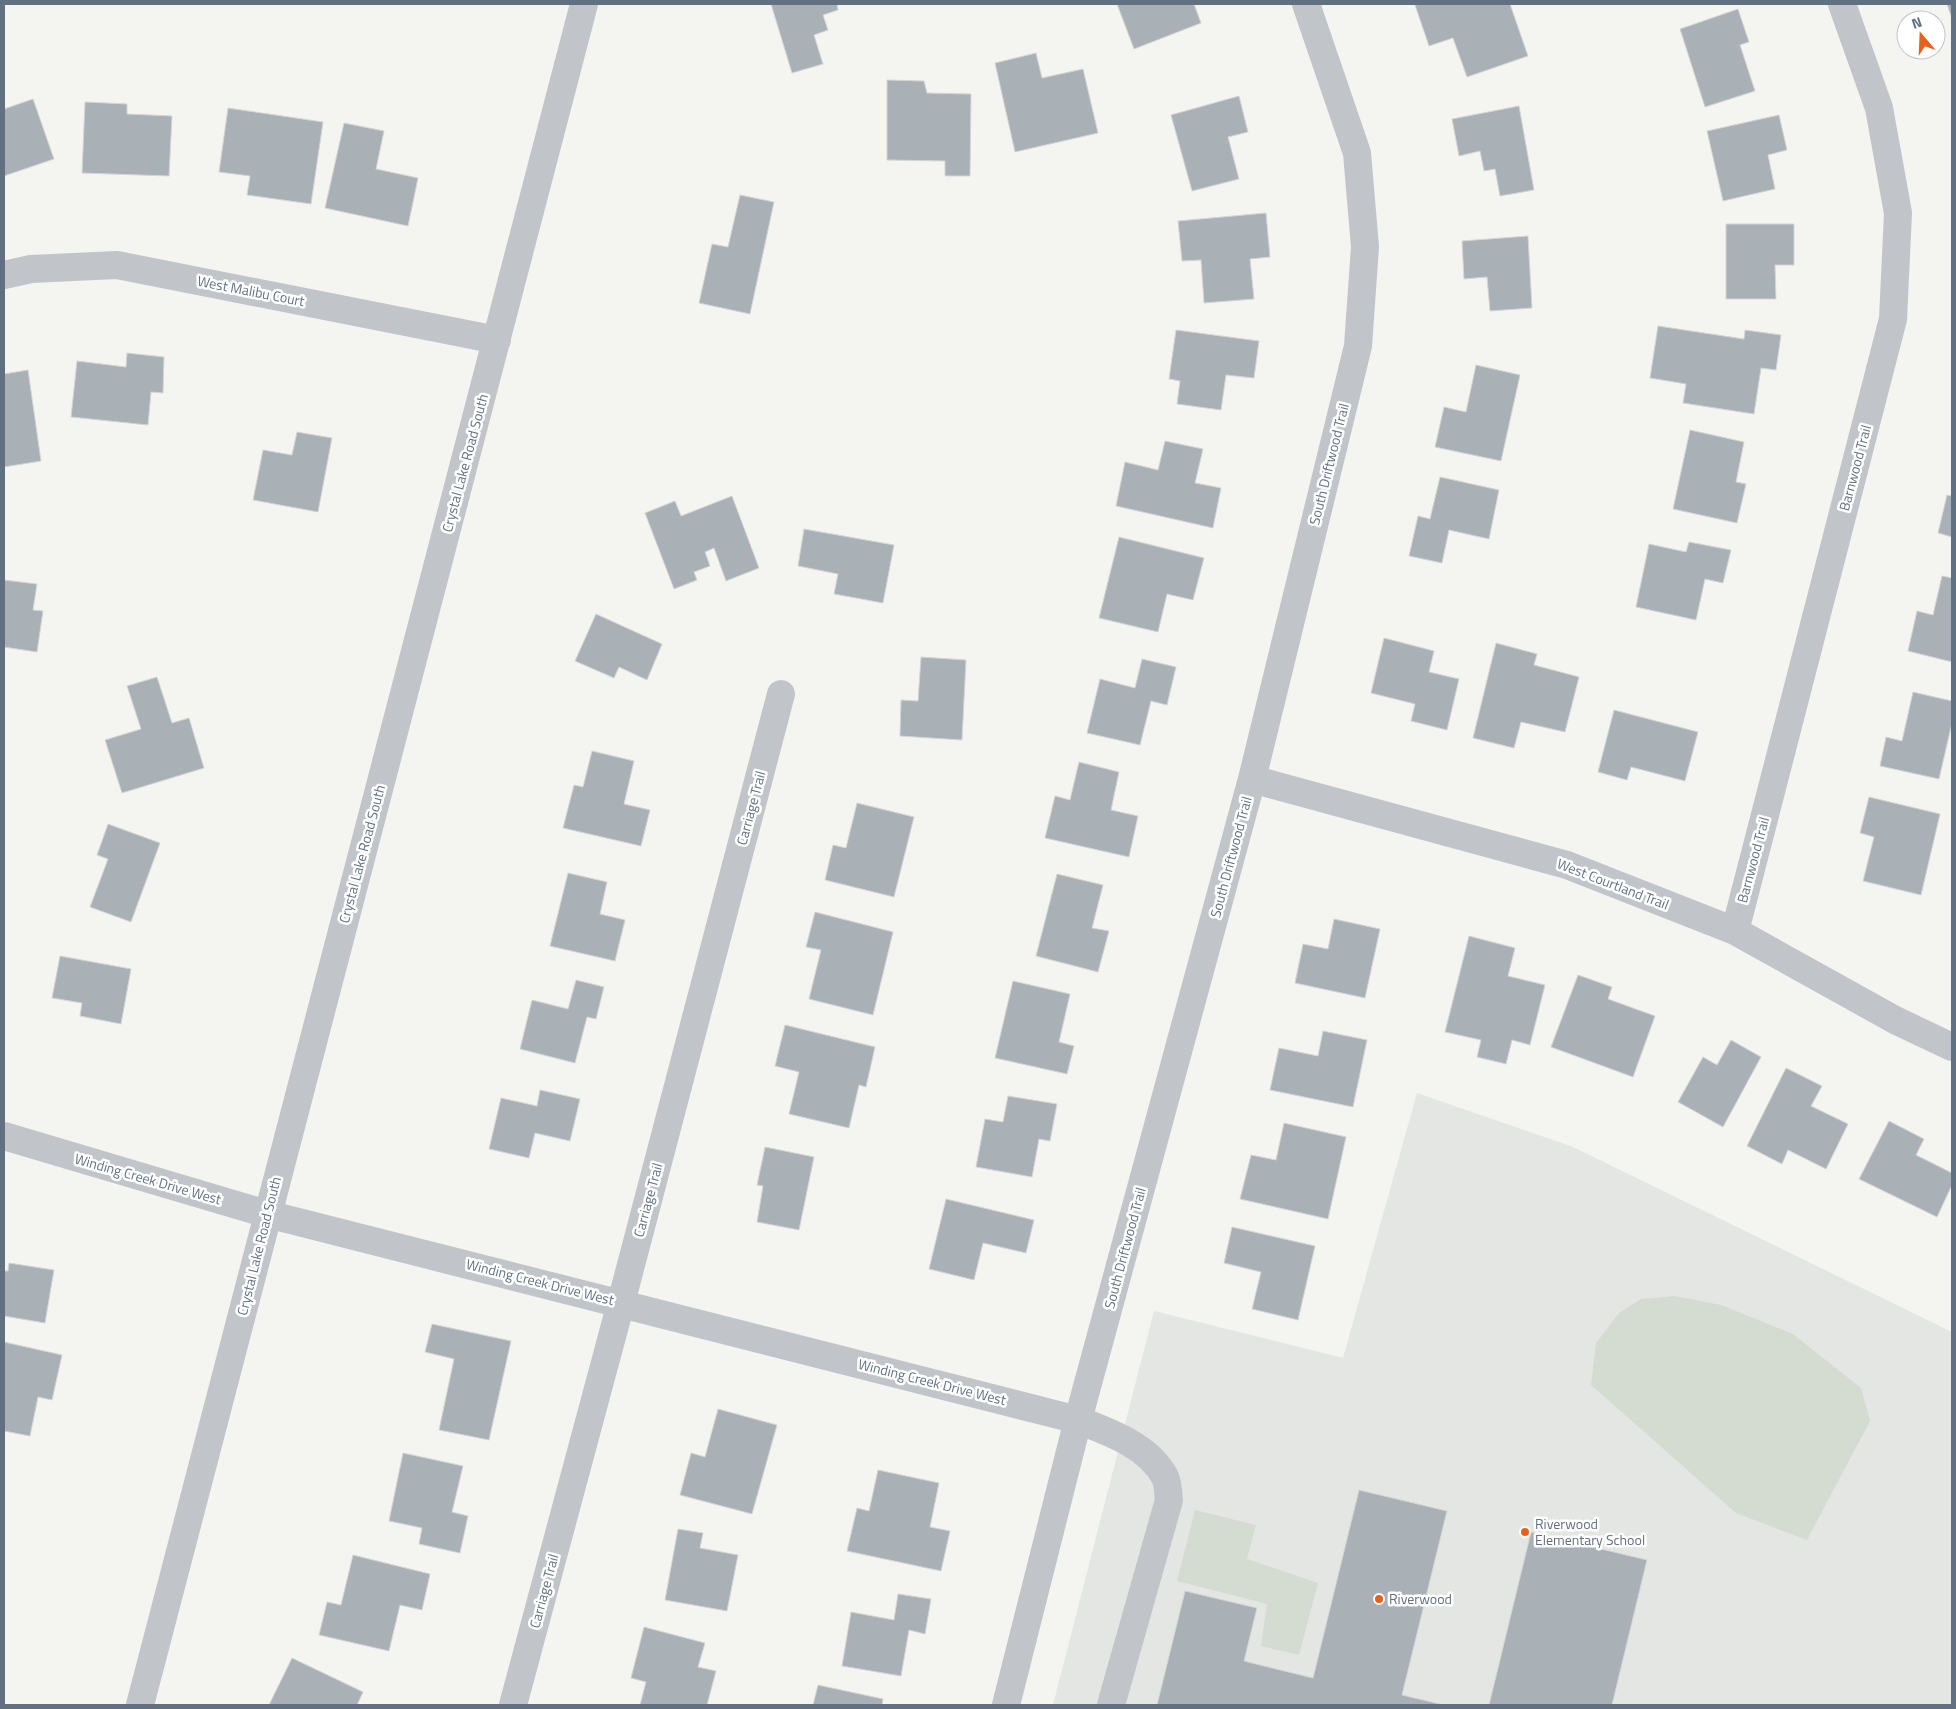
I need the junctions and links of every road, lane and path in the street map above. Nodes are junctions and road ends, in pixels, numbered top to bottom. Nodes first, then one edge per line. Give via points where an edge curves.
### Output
1 (584, 4) edge
2 (1306, 4) edge
3 (1842, 4) edge
4 (4, 275) edge
5 (497, 340) junction
6 (781, 694) dead end
7 (1252, 779) junction
8 (1734, 931) junction
9 (1952, 1046) edge
10 (4, 1136) edge
11 (267, 1214) junction
12 (621, 1303) junction
13 (1078, 1420) junction
14 (140, 1705) edge
15 (513, 1705) edge
16 (1006, 1705) edge
17 (1111, 1705) edge

1 - 5 street, Crystal Lake Road South
2 - 7 street, South Driftwood Trail via 1357,154 1365,247 1358,346
3 - 8 street, Barnwood Trail via 1879,108 1898,213 1893,319
4 - 5 street, West Malibu Court via 32,269 116,265
5 - 11 street, Crystal Lake Road South
6 - 12 street, Carriage Trail
7 - 8 street, West Courtland Trail via 1567,865
7 - 13 street, South Driftwood Trail
8 - 9 street, West Courtland Trail via 1895,1020
10 - 11 street, Winding Creek Drive West
11 - 12 street, Winding Creek Drive West
11 - 14 street, Crystal Lake Road South
12 - 13 street, Winding Creek Drive West
12 - 15 street, Carriage Trail
13 - 16 street, South Driftwood Trail
13 - 17 street, Winding Creek Drive West via 1114,1434 1148,1456 1166,1478 1169,1500

